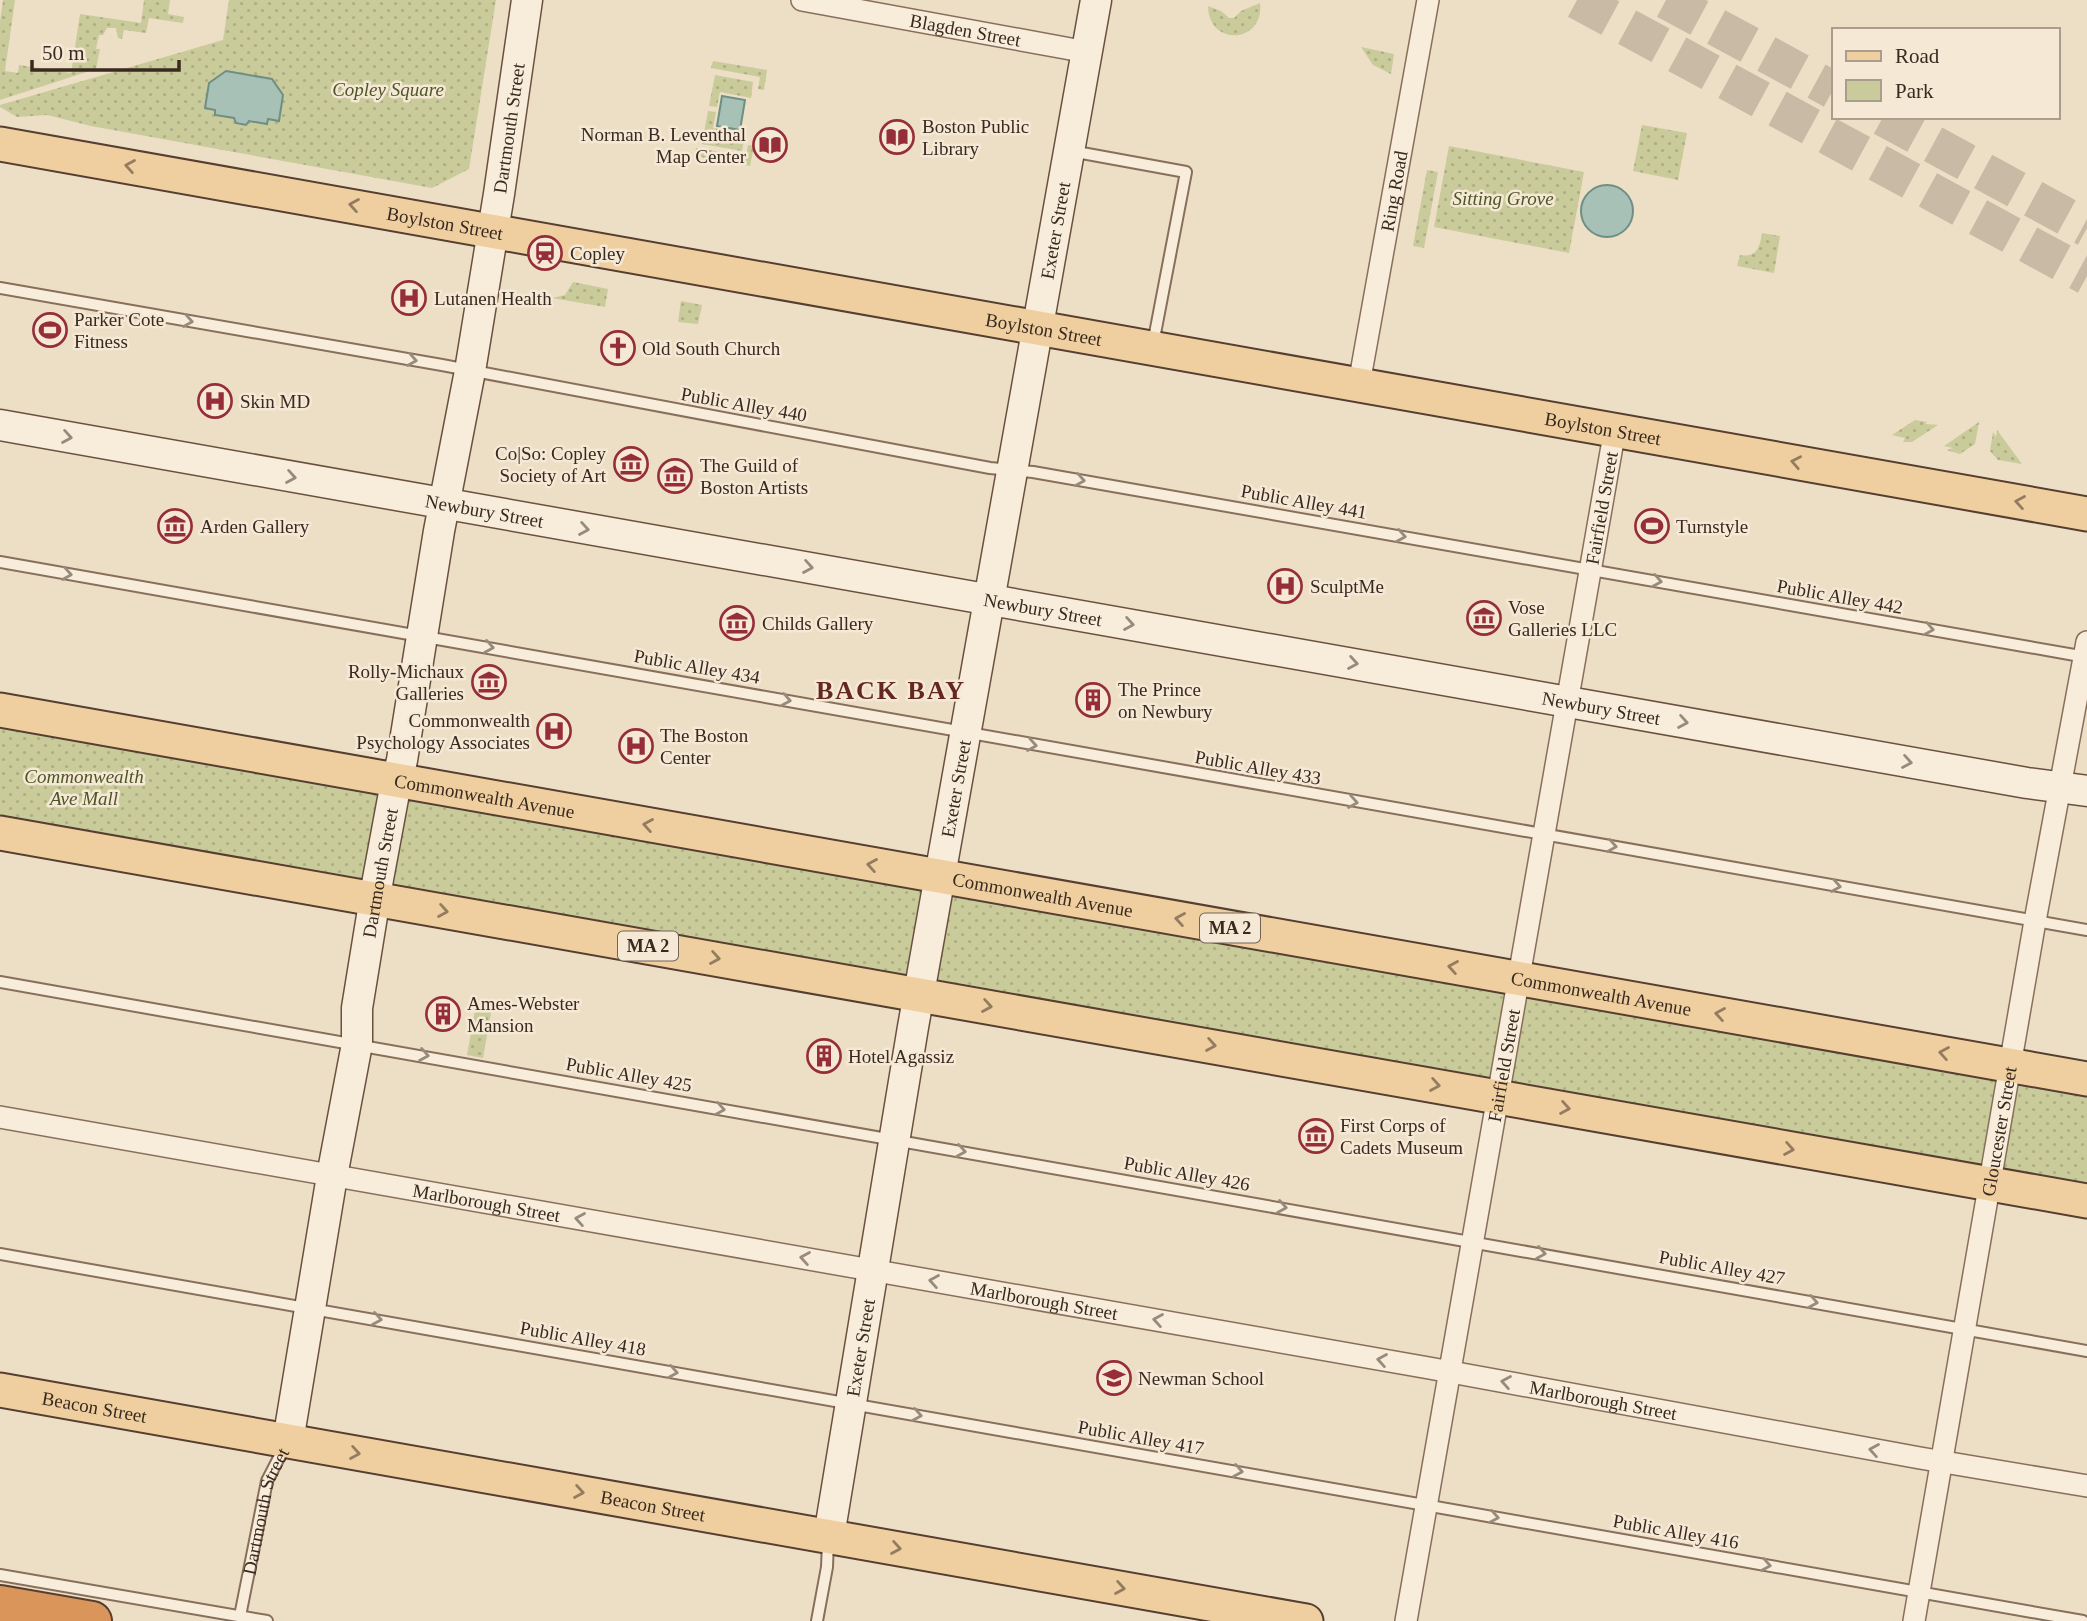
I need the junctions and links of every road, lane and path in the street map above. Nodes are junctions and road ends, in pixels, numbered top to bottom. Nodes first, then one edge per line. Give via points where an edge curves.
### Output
1 (527, 0) edge
2 (802, 0) edge
3 (1096, 0) edge
4 (1428, 0) edge
5 (1087, 52) junction
6 (0, 144) edge
7 (1069, 151) junction
8 (493, 230) junction
9 (0, 288) edge
10 (1037, 327) junction
11 (1152, 347) junction
12 (470, 371) junction
13 (1359, 384) junction
14 (0, 425) edge
15 (1615, 429) junction
16 (1012, 470) junction
17 (444, 504) junction
18 (2087, 514) edge
19 (0, 562) edge
20 (1590, 569) junction
21 (989, 598) junction
22 (422, 635) junction
23 (2086, 652) edge
24 (1568, 702) junction
25 (0, 710) edge
26 (965, 732) junction
27 (397, 780) junction
28 (2073, 789) edge
29 (0, 832) edge
30 (1545, 835) junction
31 (940, 877) junction
32 (376, 899) junction
33 (2035, 921) junction
34 (2087, 930) edge
35 (1520, 979) junction
36 (0, 982) edge
37 (919, 994) junction
38 (357, 1044) junction
39 (2011, 1065) junction
40 (2087, 1079) edge
41 (1498, 1096) junction
42 (0, 1116) edge
43 (894, 1139) junction
44 (332, 1176) junction
45 (1990, 1184) junction
46 (2087, 1201) edge
47 (1473, 1241) junction
48 (0, 1254) edge
49 (872, 1270) junction
50 (310, 1308) junction
51 (1965, 1329) junction
52 (2087, 1350) edge
53 (1450, 1371) junction
54 (0, 1390) edge
55 (850, 1403) junction
56 (288, 1441) junction
57 (1942, 1462) junction
58 (2087, 1486) edge
59 (1427, 1505) junction
60 (829, 1536) junction
61 (0, 1574) edge
62 (1919, 1592) junction
63 (0, 1605) edge
64 (240, 1616) junction
65 (92, 1621) edge
66 (267, 1621) edge
67 (817, 1621) edge
68 (1306, 1621) edge
69 (1406, 1621) edge
70 (1914, 1621) edge
71 (2083, 1621) edge

1 - 8 main road, Dartmouth Street
2 - 5 street, Blagden Street
3 - 5 main road, Exeter Street
4 - 13 street, Ring Road
5 - 7 main road, Exeter Street
8 -> 6 main road, Boylston Street
7 - 10 main road, Exeter Street
7 - 11 lane via 1186,172
8 - 10 main road, Boylston Street
8 - 12 main road, Dartmouth Street
9 -> 12 lane, Public Alley 440
10 - 11 main road, Boylston Street
10 - 16 main road, Exeter Street
11 - 13 main road, Boylston Street
12 - 16 lane, Public Alley 440
12 - 17 main road, Dartmouth Street
13 - 15 main road, Boylston Street
14 -> 17 main road, Newbury Street
18 -> 15 main road, Boylston Street
15 - 20 street, Fairfield Street
16 -> 20 lane, Public Alley 441
16 - 21 main road, Exeter Street
17 -> 21 main road, Newbury Street
17 - 22 main road, Dartmouth Street
19 -> 22 lane, Public Alley 434
20 -> 23 lane, Public Alley 442
20 - 24 street, Fairfield Street
21 -> 24 main road, Newbury Street
21 - 26 main road, Exeter Street
22 -> 26 lane, Public Alley 434
22 - 27 main road, Dartmouth Street
23 - 28 street, Gloucester Street
24 -> 28 main road, Newbury Street
24 - 30 street, Fairfield Street
25 - 27 main road, Commonwealth Avenue / MA 2
26 -> 30 lane, Public Alley 433
26 - 31 main road, Exeter Street
31 -> 27 main road, Commonwealth Avenue / MA 2
27 - 32 main road, Dartmouth Street
28 - 33 street, Gloucester Street
29 - 32 main road, MA 2
30 -> 33 lane, Public Alley 433
30 - 35 street, Fairfield Street
35 -> 31 main road, Commonwealth Avenue / MA 2
31 - 37 main road, Exeter Street
32 -> 37 main road, MA 2
32 - 38 main road, Dartmouth Street via 357,1008
33 - 34 lane, Public Alley 433
33 - 39 street, Gloucester Street
39 -> 35 main road, Commonwealth Avenue / MA 2
35 - 41 street, Fairfield Street
36 - 38 lane, Public Alley 425
37 -> 41 main road, MA 2
37 - 43 main road, Exeter Street
38 -> 43 lane, Public Alley 425
38 - 44 main road, Dartmouth Street
39 - 40 main road, Commonwealth Avenue / MA 2
39 - 45 street, Gloucester Street
41 -> 45 main road, MA 2
41 - 47 street, Fairfield Street
42 - 44 street, Marlborough Street
43 -> 47 lane, Public Alley 426
43 - 49 main road, Exeter Street
49 -> 44 street, Marlborough Street
44 - 50 main road, Dartmouth Street
45 - 46 main road, MA 2
45 - 51 street, Gloucester Street
47 -> 51 lane, Public Alley 427
47 - 53 street, Fairfield Street
48 - 50 lane, Public Alley 418
53 -> 49 street, Marlborough Street
49 - 55 main road, Exeter Street
50 -> 55 lane, Public Alley 418
50 - 56 main road, Dartmouth Street
51 - 52 lane, Public Alley 427
51 - 57 street, Gloucester Street
57 -> 53 street, Marlborough Street
53 - 59 street, Fairfield Street
54 - 56 main road, Beacon Street
55 -> 59 lane, Public Alley 417
55 - 60 main road, Exeter Street
56 -> 60 main road, Beacon Street
56 - 64 lane, Dartmouth Street via 267,1480
57 - 58 street, Marlborough Street
57 - 62 street, Gloucester Street
59 -> 62 lane, Public Alley 416
59 - 69 street, Fairfield Street
60 - 67 lane, Exeter Street
60 -> 68 main road, Beacon Street
61 - 64 lane
62 - 70 street, Gloucester Street
62 - 71 lane, Public Alley 416
63 - 65 highway
64 - 66 lane

